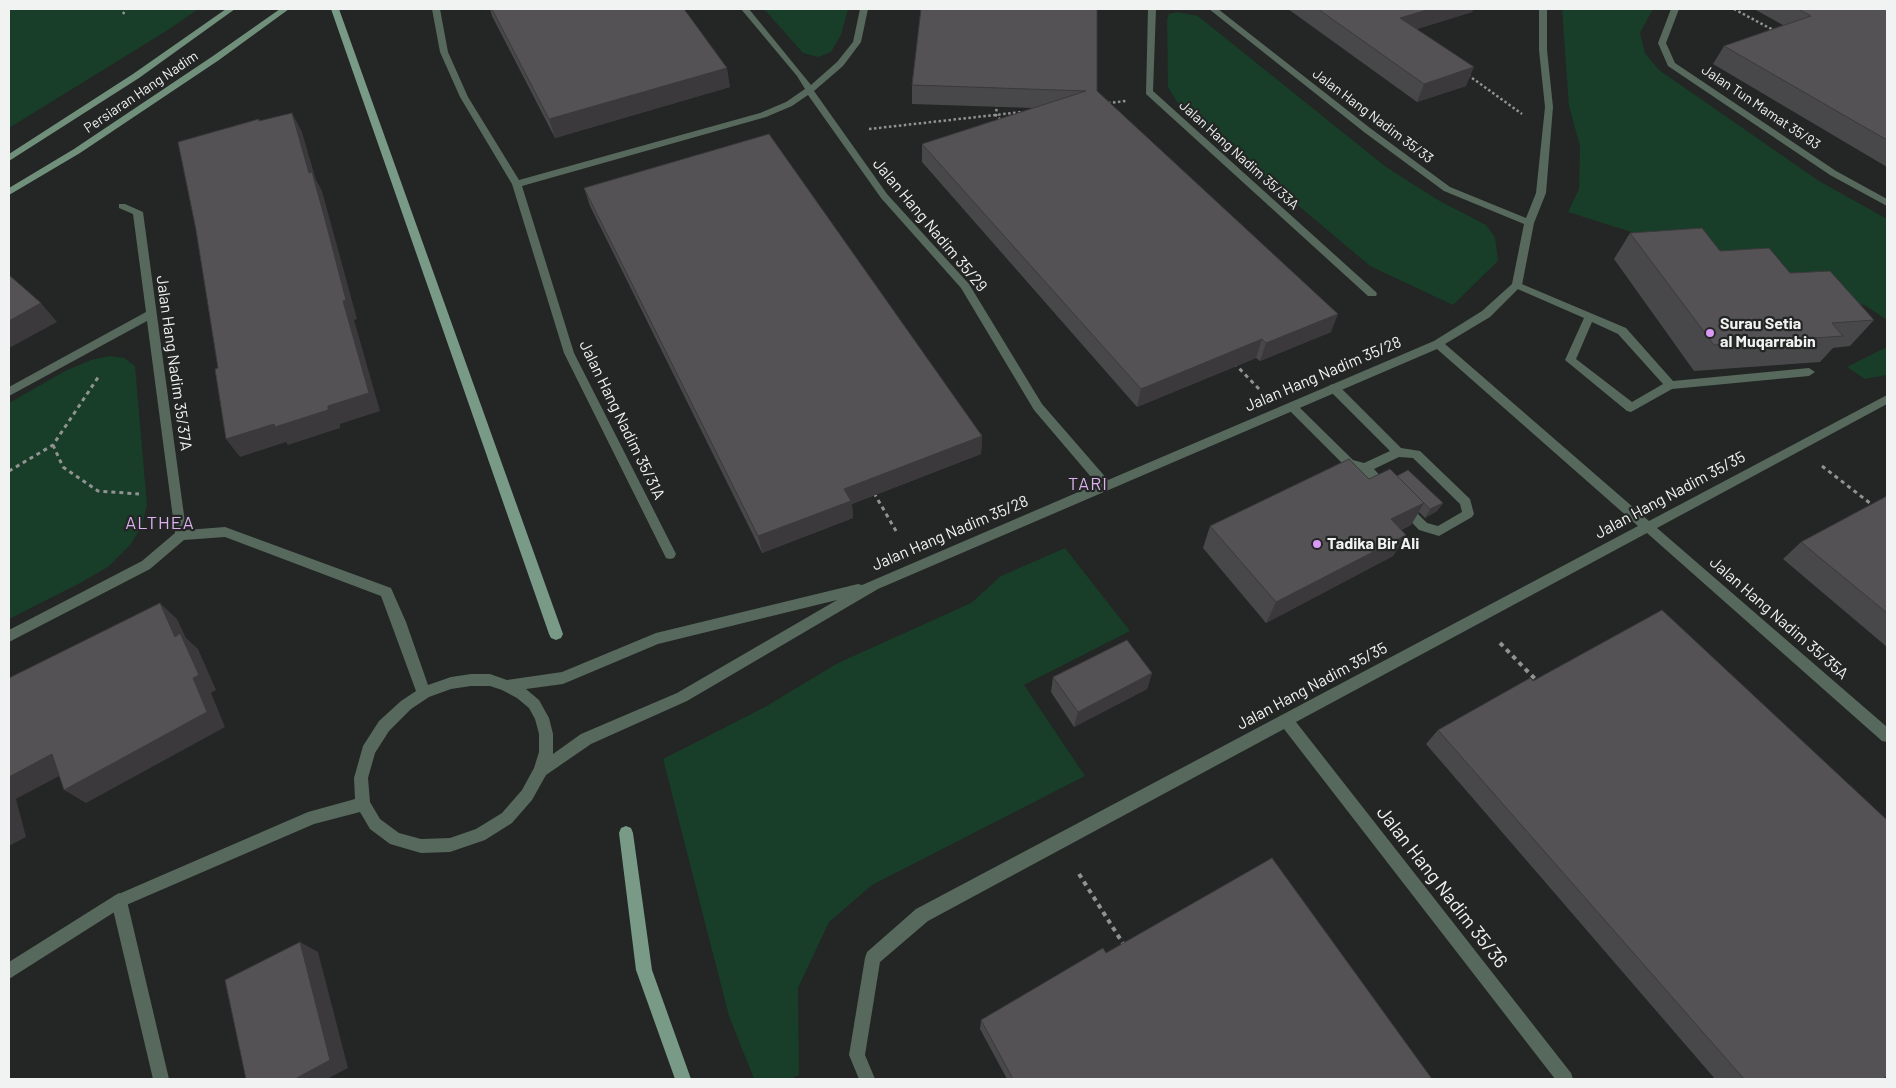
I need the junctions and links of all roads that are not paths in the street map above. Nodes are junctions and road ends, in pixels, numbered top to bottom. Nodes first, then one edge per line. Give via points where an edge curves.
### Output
1 (231, 9) edge
2 (285, 9) edge
3 (436, 9) edge
4 (745, 9) edge
5 (864, 9) edge
6 (1152, 9) edge
7 (1214, 9) edge
8 (1543, 9) edge
9 (1676, 9) edge
10 (810, 90) junction
11 (9, 158) edge
12 (517, 184) junction
13 (9, 192) edge
14 (1887, 204) edge
15 (122, 206) dead end
16 (1529, 223) junction
17 (1517, 285) junction
18 (1372, 294) dead end
19 (151, 314) junction
20 (1590, 316) junction
21 (1438, 344) junction
22 (1809, 372) dead end
23 (1670, 386) junction
24 (1334, 388) junction
25 (9, 392) edge
26 (1887, 399) edge
27 (1292, 407) junction
28 (1398, 452) junction
29 (1365, 468) junction
30 (1106, 486) junction
31 (1648, 527) junction
32 (181, 535) junction
33 (670, 554) dead end
34 (872, 585) junction
35 (9, 636) edge
36 (507, 686) junction
37 (424, 693) junction
38 (1286, 720) junction
39 (1887, 736) edge
40 (541, 770) junction
41 (363, 804) junction
42 (119, 901) junction
43 (9, 970) edge
44 (161, 1079) edge
45 (867, 1079) edge
46 (1565, 1079) edge

1 - 11 street, Persiaran Hang Nadim via 136,76
2 - 13 street, Persiaran Hang Nadim via 77,151
3 - 12 street, Jalan Hang Nadim 35/31A via 444,52 464,97
4 - 10 street, Jalan Hang Nadim 35/29
5 - 10 street via 857,42 840,64
6 - 18 street, Jalan Hang Nadim 35/33A via 1149,92
7 - 16 street, Jalan Hang Nadim 35/33 via 1447,189
8 - 16 street via 1542,50 1549,107 1541,193
9 - 14 street, Jalan Tun Mamat 35/93 via 1662,43 1671,64 1833,173
10 - 12 street via 763,115
10 - 30 street, Jalan Hang Nadim 35/29 via 884,196 966,286 1038,407
12 - 33 street, Jalan Hang Nadim 35/31A via 569,353
15 - 19 street, Jalan Hang Nadim 35/37A via 138,212
16 - 17 street
17 - 20 street
17 - 21 street, Jalan Hang Nadim 35/28 via 1486,314
19 - 25 street
19 - 32 street, Jalan Hang Nadim 35/37A
20 - 23 street via 1622,331
20 - 23 street via 1570,360 1631,408
21 - 24 street, Jalan Hang Nadim 35/28
21 - 31 street, Jalan Hang Nadim 35/35A
22 - 23 street
24 - 27 street, Jalan Hang Nadim 35/28
24 - 28 street
26 - 31 street, Jalan Hang Nadim 35/35
27 - 29 street via 1349,463
27 - 30 street, Jalan Hang Nadim 35/28
28 - 29 street
28 - 29 street via 1416,454 1466,502 1468,514 1438,531 1423,527
30 - 34 street, Jalan Hang Nadim 35/28
31 - 38 street, Jalan Hang Nadim 35/35
31 - 39 street, Jalan Hang Nadim 35/35A
32 - 35 street via 146,565
32 - 37 street via 225,532 386,592
34 - 36 street, Jalan Hang Nadim 35/28 via 656,639 563,678
34 - 40 street, Jalan Hang Nadim 35/28 via 682,697 586,740
36 - 37 street via 490,680 471,680
36 - 40 street via 534,704 542,718 546,752
37 - 41 street via 384,726 368,751 361,778
38 - 45 street, Jalan Hang Nadim 35/35 via 922,915 873,958 857,1055
38 - 46 street, Jalan Hang Nadim 35/36
40 - 41 street via 527,795 507,818 480,835 450,845 421,846 395,839 375,824
41 - 42 street via 313,817
42 - 43 street
42 - 44 street

